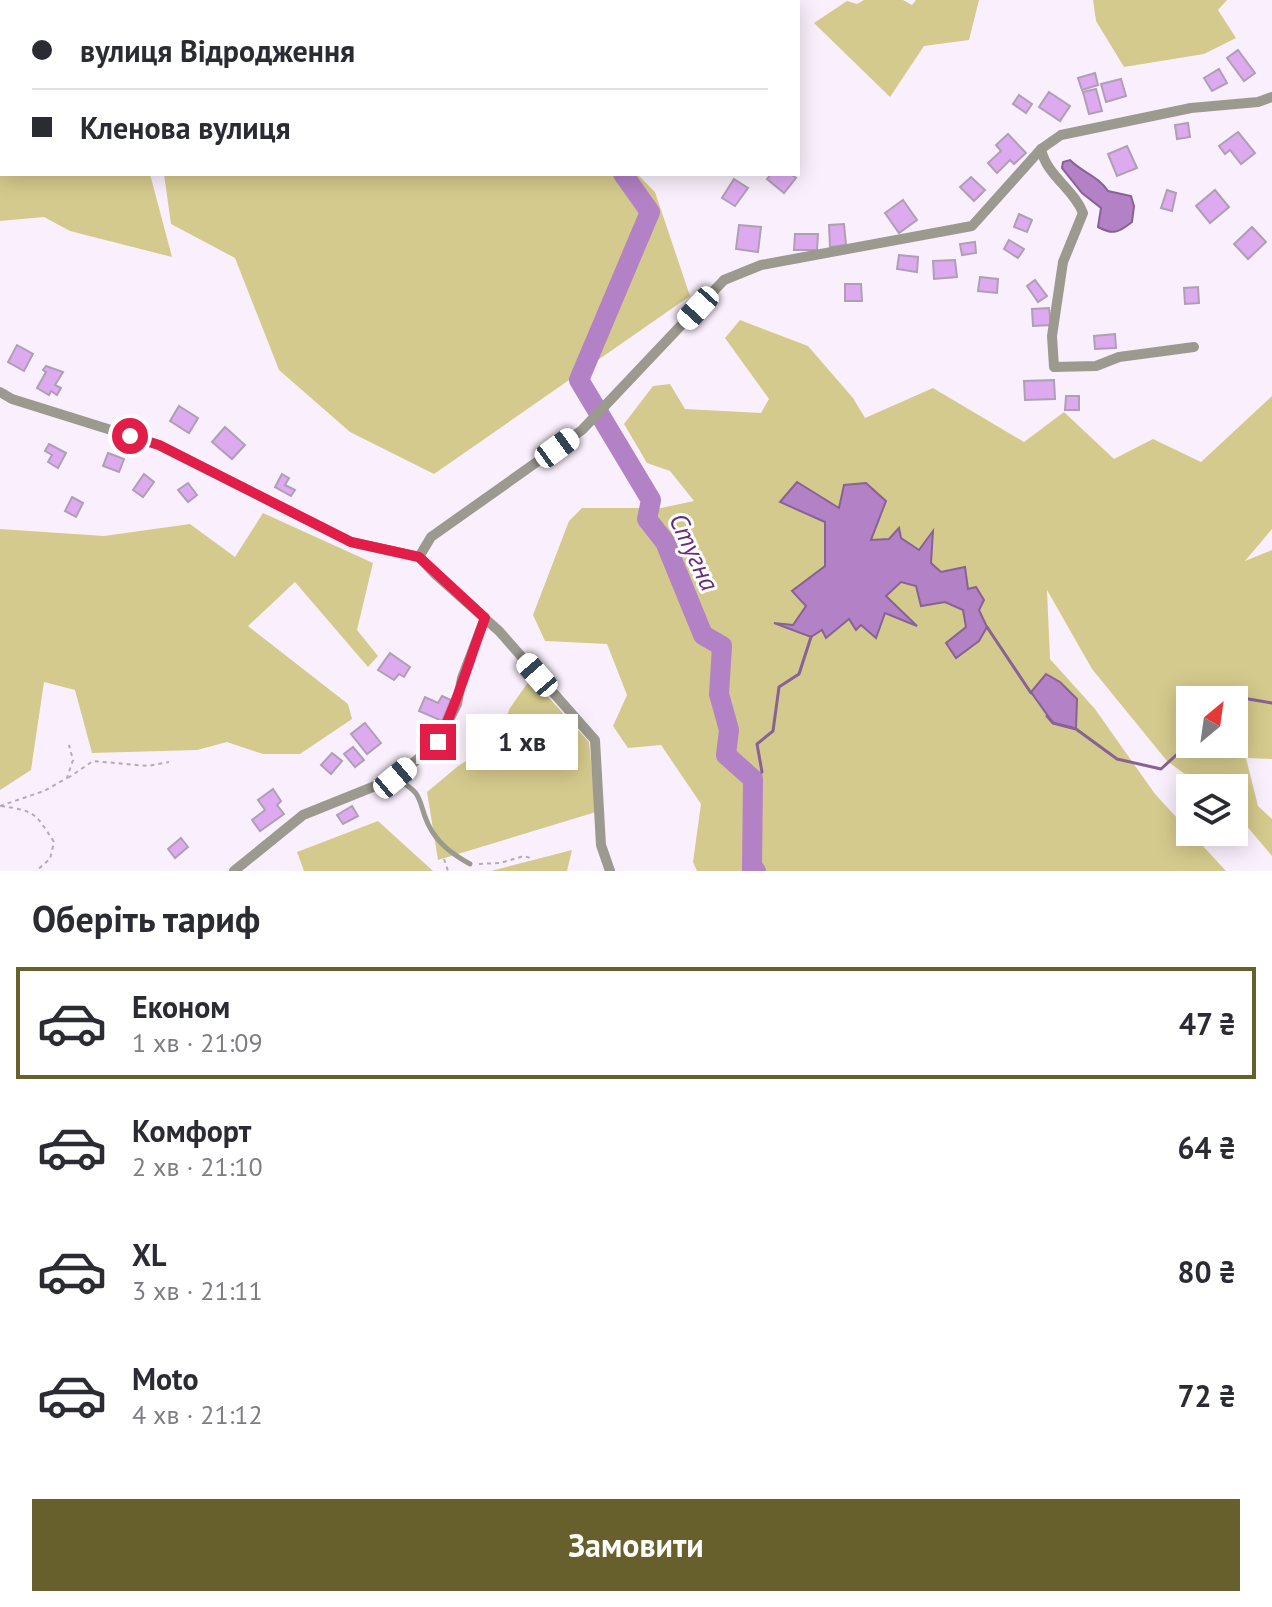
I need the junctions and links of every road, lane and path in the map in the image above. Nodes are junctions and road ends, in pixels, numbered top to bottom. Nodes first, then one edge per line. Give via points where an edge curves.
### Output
1 (1272, 97) edge
2 (1041, 149) junction
3 (1194, 347) dead end
4 (0, 392) edge
5 (419, 557) junction
6 (485, 618) junction
7 (69, 745) dead end
8 (169, 762) dead end
9 (67, 778) junction
10 (395, 778) junction
11 (0, 806) edge
12 (530, 858) dead end
13 (470, 864) joint
14 (36, 871) edge
15 (234, 871) edge
16 (610, 871) edge

1 - 2 street via 1084,129 1061,135
2 - 3 street via 1083,213 1063,262 1052,336 1054,367 1096,366 1119,357
2 - 5 street via 972,226 761,265 724,280 582,430 431,537
4 - 5 street via 159,445 351,542
5 - 6 street
6 - 10 street via 457,704 438,742
6 - 16 street via 595,740 601,845
7 - 9 path via 73,760
8 - 9 path via 148,766 93,761
9 - 11 path
10 - 13 lane via 422,800 428,823 447,851
10 - 15 street via 303,815
11 - 14 path via 29,810 54,842 50,859
12 - 13 path

